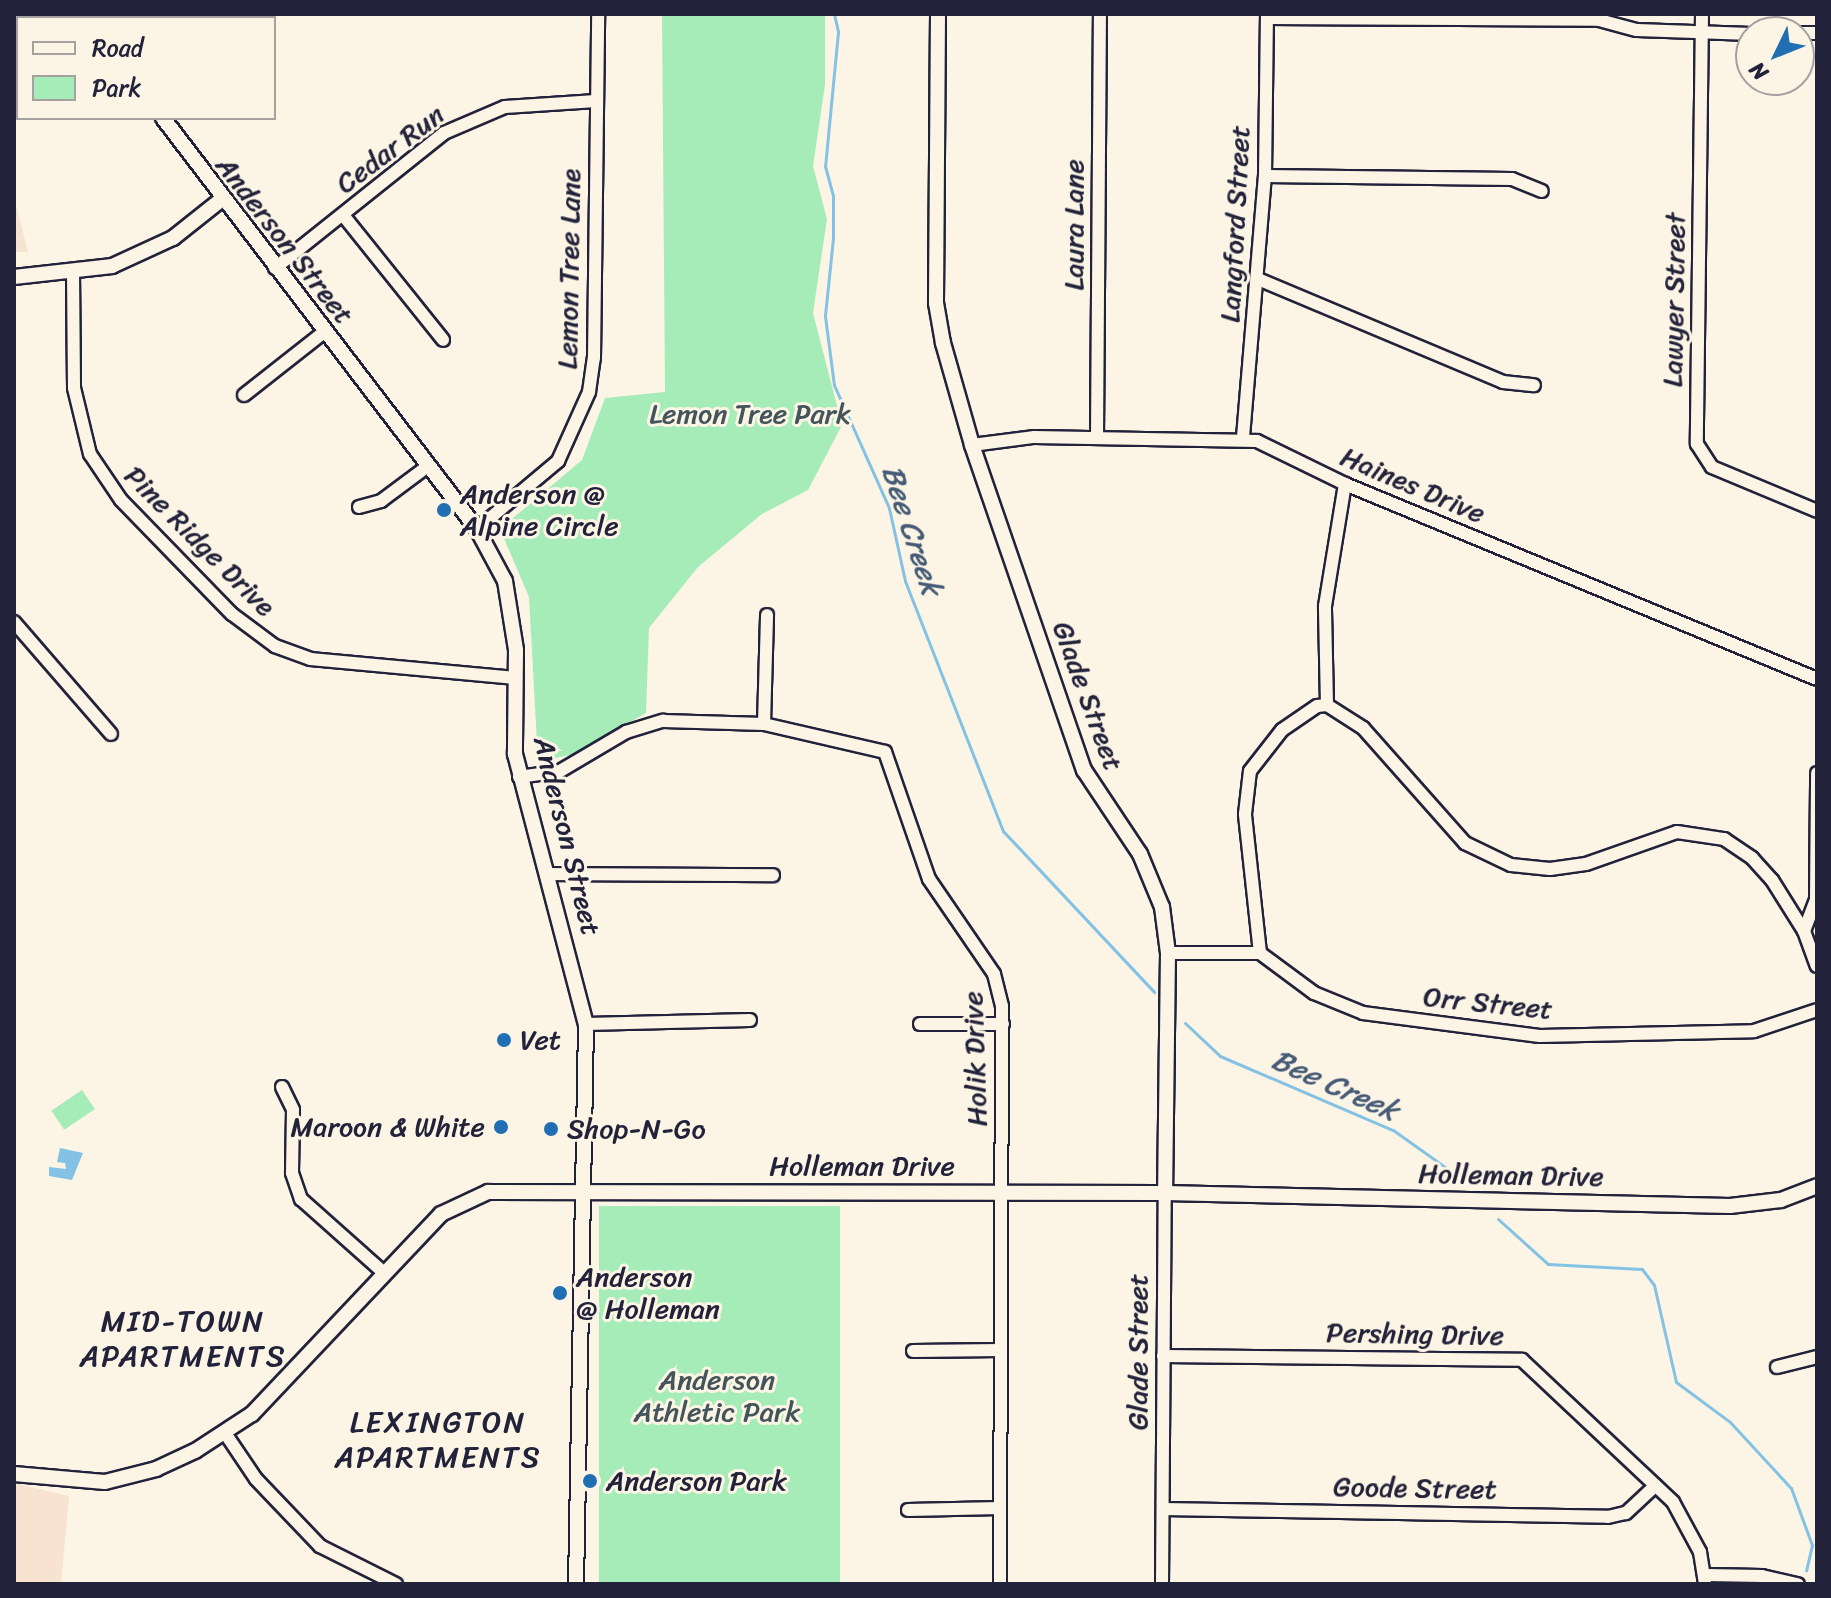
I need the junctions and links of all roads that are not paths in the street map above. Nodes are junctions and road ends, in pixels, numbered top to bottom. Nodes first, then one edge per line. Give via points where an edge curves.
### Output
1 (598, 14) edge
2 (938, 14) edge
3 (1100, 14) edge
4 (1702, 14) edge
5 (1267, 16) edge
6 (1702, 34) junction
7 (1735, 34) edge
8 (596, 101) junction
9 (164, 120) edge
10 (1265, 176) junction
11 (1542, 191) dead end
12 (221, 200) junction
13 (343, 215) junction
14 (275, 268) junction
15 (73, 272) junction
16 (14, 277) edge
17 (1258, 279) junction
18 (324, 332) junction
19 (443, 340) dead end
20 (1534, 385) dead end
21 (244, 395) dead end
22 (1097, 436) junction
23 (1243, 437) junction
24 (972, 445) junction
25 (428, 466) junction
26 (1345, 484) junction
27 (359, 507) dead end
28 (1817, 511) edge
29 (477, 529) junction
30 (767, 615) dead end
31 (14, 622) edge
32 (515, 678) junction
33 (1817, 679) edge
34 (1327, 705) junction
35 (764, 724) junction
36 (111, 734) dead end
37 (1817, 773) edge
38 (519, 777) junction
39 (547, 874) junction
40 (773, 875) dead end
41 (1804, 931) junction
42 (1168, 953) junction
43 (1260, 953) junction
44 (1817, 966) edge
45 (1817, 1010) edge
46 (750, 1020) dead end
47 (586, 1024) junction
48 (920, 1024) dead end
49 (1003, 1024) junction
50 (282, 1087) dead end
51 (1817, 1186) edge
52 (1002, 1191) junction
53 (585, 1193) junction
54 (1165, 1193) junction
55 (384, 1273) junction
56 (1001, 1350) junction
57 (913, 1351) dead end
58 (1163, 1356) junction
59 (1817, 1357) edge
60 (1777, 1367) dead end
61 (225, 1433) junction
62 (14, 1474) edge
63 (1655, 1486) junction
64 (1000, 1508) junction
65 (1163, 1509) junction
66 (908, 1510) dead end
67 (1705, 1580) edge
68 (396, 1584) edge
69 (576, 1584) edge
70 (1000, 1584) edge
71 (1162, 1584) edge
72 (1798, 1584) edge

1 - 8 street, Lemon Tree Lane
2 - 24 street, Glade Street via 936,303 951,380
3 - 22 street, Laura Lane
4 - 6 street, Lawyer Street
5 - 6 street via 1599,20 1637,30
5 - 10 street, Langford Street
6 - 7 street
6 - 28 street, Lawyer Street via 1697,444 1712,467
8 - 13 street, Cedar Run via 505,107 465,122 425,146
8 - 29 street, Lemon Tree Lane via 594,358 589,392 558,461
9 - 12 street, Anderson Street
10 - 11 street via 1512,179
10 - 17 street, Langford Street
12 - 14 street, Anderson Street
12 - 15 street via 147,251 112,266
13 - 14 street, Cedar Run
13 - 19 street
14 - 18 street, Anderson Street
15 - 16 street
15 - 32 street, Pine Ridge Drive via 74,388 90,454 121,500 232,614 275,646 311,659
17 - 20 street via 1503,382
17 - 23 street, Langford Street
18 - 21 street
18 - 25 street, Anderson Street
22 - 23 street, Haines Drive
22 - 24 street, Haines Drive via 1002,438
23 - 26 street, Haines Drive
24 - 42 street, Glade Street via 1084,770 1157,889
25 - 27 street via 381,501
25 - 29 street, Anderson Street
26 - 33 street, Haines Drive
26 - 34 street via 1325,606
29 - 32 street, Anderson Street via 508,592
30 - 35 street
31 - 36 street
32 - 38 street, Anderson Street
34 - 41 street via 1363,728 1419,797 1478,851 1511,865 1550,869 1603,860 1661,836 1694,831 1724,839 1752,858
34 - 43 street via 1282,730 1250,771 1245,814
35 - 38 street, Holik Drive via 648,724 560,771
35 - 49 street, Holik Drive via 885,752 935,892 994,974
37 - 41 street via 1816,899
38 - 39 street, Anderson Street
39 - 40 street
39 - 47 street, Anderson Street
41 - 44 street
42 - 43 street
42 - 54 street, Glade Street
43 - 45 street, Orr Street via 1314,993 1363,1013 1504,1032 1725,1034 1754,1031
46 - 47 street
47 - 53 street, Anderson Street
48 - 49 street
49 - 52 street, Holik Drive
50 - 55 street via 293,1110 292,1173 301,1199
51 - 54 street, Holleman Drive via 1781,1200 1730,1206
52 - 53 street, Holleman Drive
52 - 54 street, Holleman Drive
52 - 56 street, Holik Drive
53 - 55 street, Holleman Drive via 488,1192 467,1198 441,1214
53 - 69 street, Anderson Street
54 - 58 street, Glade Street
55 - 61 street, Holleman Drive via 252,1414
56 - 57 street
56 - 64 street, Holik Drive
58 - 63 street, Pershing Drive via 1522,1360
58 - 65 street, Glade Street
59 - 60 street
61 - 62 street, Holleman Drive via 131,1477 76,1482
61 - 68 street via 256,1479 320,1546
63 - 65 street, Goode Street via 1626,1513 1608,1517
63 - 67 street, Pershing Drive via 1688,1522
64 - 66 street
64 - 70 street, Holik Drive
65 - 71 street, Glade Street
67 - 72 street via 1762,1576

